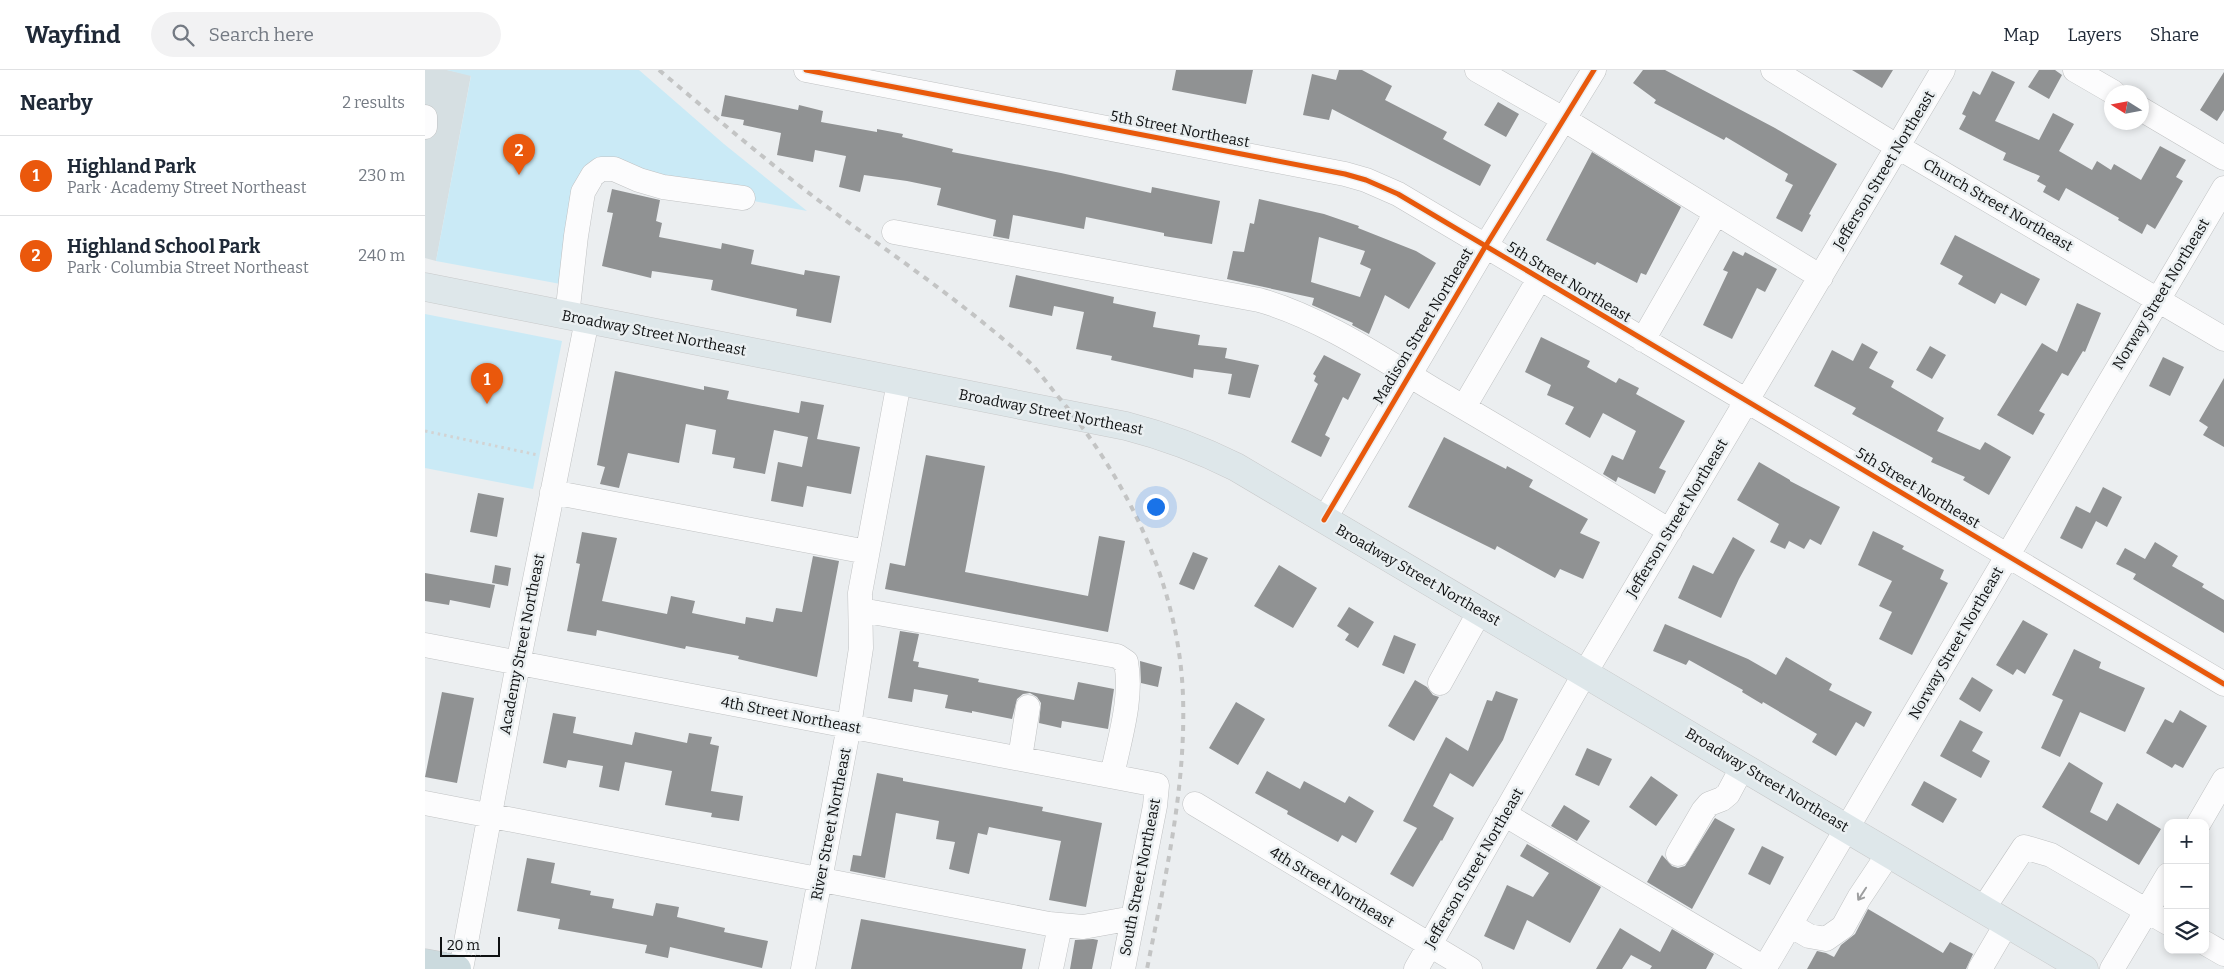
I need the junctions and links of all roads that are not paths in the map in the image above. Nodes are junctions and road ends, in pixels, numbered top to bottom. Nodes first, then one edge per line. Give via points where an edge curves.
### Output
1 (806, 70) edge
2 (1477, 70) edge
3 (1594, 70) edge
4 (1773, 70) edge
5 (1943, 70) edge
6 (2075, 70) edge
7 (2104, 87) edge
8 (2149, 114) edge
9 (425, 117) edge
10 (1565, 120) junction
11 (425, 127) edge
12 (1898, 147) junction
13 (2224, 158) edge
14 (2224, 188) edge
15 (743, 198) dead end
16 (1716, 213) junction
17 (894, 232) dead end
18 (1485, 246) junction
19 (1821, 277) junction
20 (1539, 279) junction
21 (425, 287) edge
22 (2158, 300) junction
23 (577, 318) junction
24 (2224, 339) edge
25 (1643, 340) junction
26 (1409, 374) junction
27 (899, 382) junction
28 (1747, 402) junction
29 (1464, 407) junction
30 (552, 492) junction
31 (1324, 520) junction
32 (1670, 531) junction
33 (867, 552) junction
34 (2007, 556) junction
35 (861, 610) junction
36 (1481, 611) junction
37 (425, 645) edge
38 (518, 664) junction
39 (1585, 672) junction
40 (1440, 683) dead end
41 (2224, 684) edge
42 (1028, 708) dead end
43 (849, 726) junction
44 (1020, 758) junction
45 (1743, 766) junction
46 (1112, 776) junction
47 (2224, 780) edge
48 (1157, 785) joint
49 (425, 803) edge
50 (1195, 804) dead end
51 (1504, 814) junction
52 (489, 815) junction
53 (2201, 819) edge
54 (1847, 828) junction
55 (1889, 853) junction
56 (1678, 854) dead end
57 (820, 880) junction
58 (2164, 882) edge
59 (1983, 909) junction
60 (2147, 911) junction
61 (1133, 918) junction
62 (2164, 921) edge
63 (2007, 923) junction
64 (1790, 924) junction
65 (1060, 926) junction
66 (1430, 946) junction
67 (2209, 946) edge
68 (2224, 954) edge
69 (425, 963) edge
70 (457, 969) edge
71 (461, 969) edge
72 (803, 969) edge
73 (1051, 969) edge
74 (1123, 969) edge
75 (1416, 969) edge
76 (1470, 969) edge
77 (1765, 969) edge
78 (1980, 969) edge
79 (2084, 969) edge
80 (2112, 969) edge

1 - 18 street, 5th Street Northeast via 1345,174 1398,194
2 - 10 street
3 - 10 street, Madison Street Northeast
4 - 12 street, Church Street Northeast
5 - 12 street, Jefferson Street Northeast
6 - 7 street
8 - 13 street
9 - 11 street
10 - 16 street
10 - 18 street, Madison Street Northeast
12 - 19 street, Jefferson Street Northeast
12 - 22 street, Church Street Northeast
14 - 22 street, Norway Street Northeast
15 - 23 street, Academy Street Northeast via 663,187 615,169 601,169 593,175 583,192 576,236
16 - 19 street
16 - 25 street
17 - 26 street via 1259,300 1303,315
18 - 20 street, 5th Street Northeast
18 - 26 street, Madison Street Northeast
19 - 28 street, Jefferson Street Northeast
20 - 25 street, 5th Street Northeast
20 - 29 street
21 - 23 main road, Broadway Street Northeast
22 - 24 street, Church Street Northeast
22 - 34 street, Norway Street Northeast
23 - 27 main road, Broadway Street Northeast
23 - 30 street, Academy Street Northeast
25 - 28 street, 5th Street Northeast
26 - 29 street
26 - 31 street, Madison Street Northeast
27 - 31 main road, Broadway Street Northeast via 1126,426 1171,438 1236,467
27 - 33 street, River Street Northeast
28 - 32 street, Jefferson Street Northeast
28 - 34 street, 5th Street Northeast
29 - 32 street
30 - 33 street
30 - 38 street, Academy Street Northeast
31 - 36 main road, Broadway Street Northeast
32 - 39 street, Jefferson Street Northeast
33 - 35 street, River Street Northeast via 860,593
34 - 41 street, 5th Street Northeast
34 - 54 street, Norway Street Northeast
35 - 43 street, River Street Northeast via 861,648
35 - 46 street via 1117,656 1126,662 1128,674 1126,705
36 - 39 main road, Broadway Street Northeast
36 - 40 street
37 - 38 street, 4th Street Northeast
38 - 43 street, 4th Street Northeast
38 - 52 street, Academy Street Northeast
39 - 45 main road, Broadway Street Northeast
39 - 51 street, Jefferson Street Northeast
42 - 44 street
43 - 44 street, 4th Street Northeast
43 - 57 street, River Street Northeast
44 - 46 street, 4th Street Northeast
45 - 54 main road, Broadway Street Northeast
45 - 56 street via 1728,794 1703,811
46 - 48 street, 4th Street Northeast
47 - 53 street
48 - 61 street, South Street Northeast
49 - 52 street
50 - 66 street, 4th Street Northeast
51 - 66 street, Jefferson Street Northeast
51 - 77 street
52 - 57 street
52 - 71 street, Academy Street Northeast
54 - 55 main road, Broadway Street Northeast
54 - 64 street, Norway Street Northeast
55 - 59 main road, Broadway Street Northeast
55 -> 64 street via 1843,928 1826,939 1809,936
57 - 65 street
57 - 72 street, River Street Northeast
58 - 60 street
59 - 60 street via 2024,847 2051,855
59 - 63 main road, Broadway Street Northeast
60 - 62 street
60 - 80 street
61 - 65 street via 1083,927
61 - 74 street, South Street Northeast
63 - 78 street
63 - 79 main road, Broadway Street Northeast
64 - 77 street, Norway Street Northeast
65 - 73 street
66 - 75 street, Jefferson Street Northeast
66 - 76 street, 4th Street Northeast
67 - 68 street
69 - 70 highway

